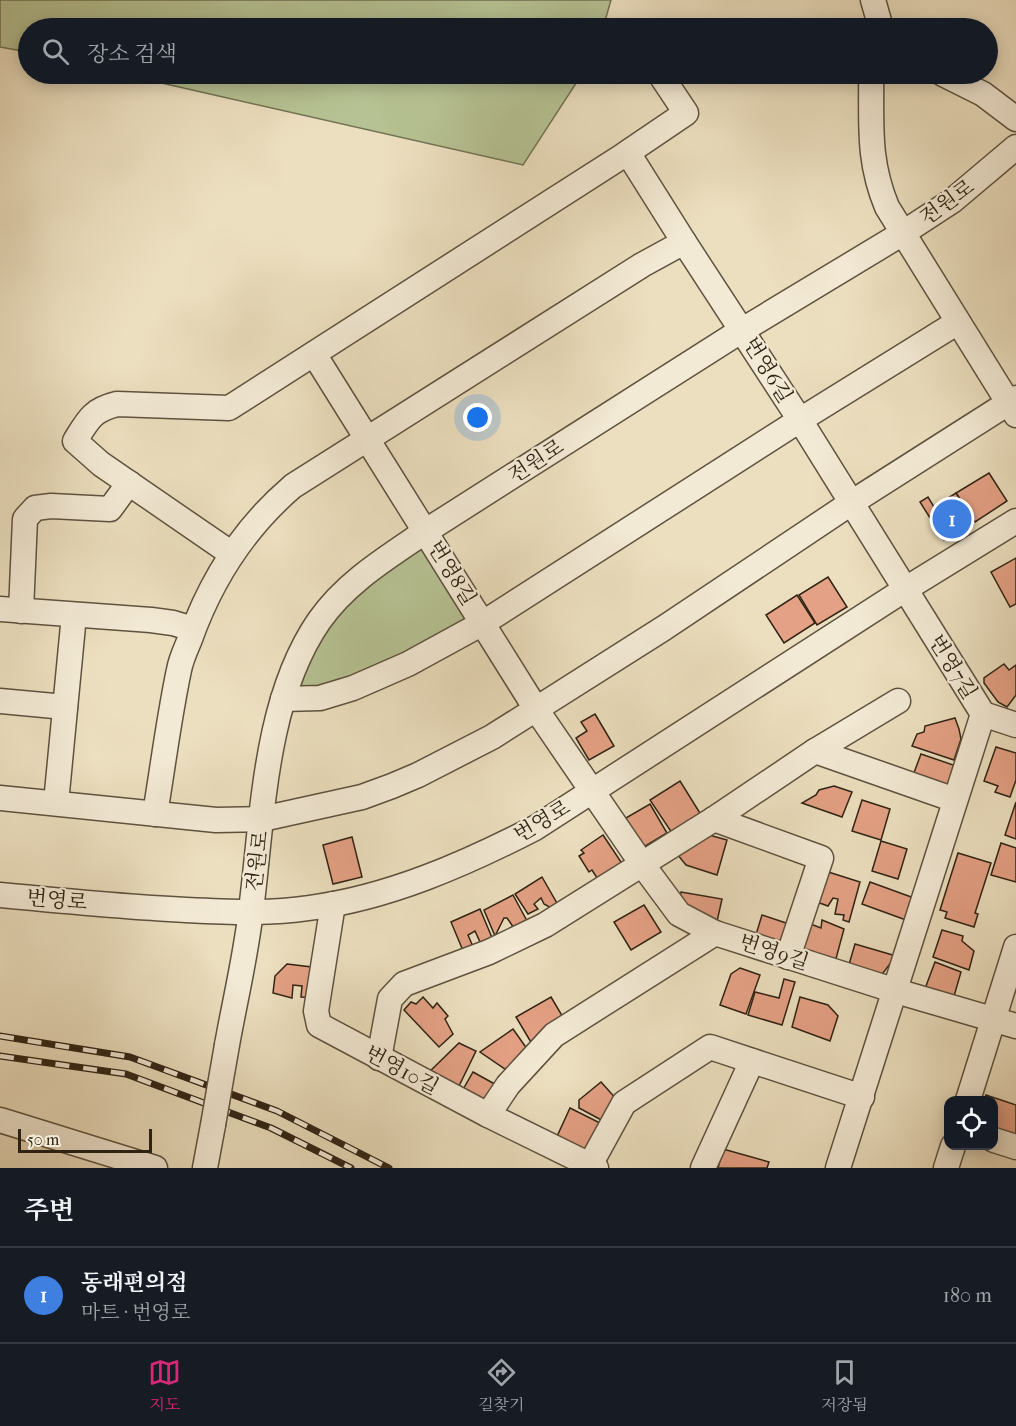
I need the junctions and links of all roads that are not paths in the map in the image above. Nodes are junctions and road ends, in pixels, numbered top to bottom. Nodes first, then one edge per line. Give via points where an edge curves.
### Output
1 (873, 0) edge
2 (878, 18) edge
3 (667, 84) edge
4 (871, 84) edge
5 (963, 84) edge
6 (1016, 119) edge
7 (1016, 147) edge
8 (628, 153) junction
9 (903, 233) junction
10 (684, 242) junction
11 (958, 322) junction
12 (742, 330) junction
13 (314, 354) junction
14 (1014, 405) edge
15 (800, 420) junction
16 (367, 438) junction
17 (129, 483) junction
18 (851, 503) junction
19 (1016, 521) edge
20 (426, 531) junction
21 (232, 554) junction
22 (904, 590) junction
23 (10, 610) edge
24 (74, 615) junction
25 (483, 623) junction
26 (194, 629) junction
27 (283, 699) junction
28 (0, 701) edge
29 (898, 701) dead end
30 (65, 707) junction
31 (536, 709) junction
32 (983, 714) junction
33 (1016, 725) edge
34 (815, 751) junction
35 (592, 790) junction
36 (0, 798) edge
37 (955, 800) junction
38 (56, 803) junction
39 (155, 814) junction
40 (262, 819) junction
41 (714, 819) junction
42 (642, 864) junction
43 (0, 896) edge
44 (333, 904) junction
45 (251, 913) junction
46 (715, 933) junction
47 (1016, 947) edge
48 (788, 957) junction
49 (896, 991) junction
50 (1005, 1023) edge
51 (379, 1058) junction
52 (752, 1060) junction
53 (970, 1096) edge
54 (862, 1097) junction
55 (488, 1115) junction
56 (0, 1120) edge
57 (998, 1142) edge
58 (1016, 1147) edge
59 (952, 1150) edge
60 (593, 1166) edge
61 (155, 1168) edge
62 (205, 1168) edge
63 (703, 1168) edge
64 (838, 1168) edge
65 (946, 1168) edge

1 - 2 street
3 - 8 street via 686,113
4 - 9 street via 871,155 877,183 886,207
5 - 6 street
7 - 9 street, 전원로 via 952,201
8 - 10 street, 번영6길
8 - 13 street
9 - 11 street
9 - 12 street, 전원로
10 - 12 street, 번영6길
10 - 16 street
11 - 14 street
11 - 15 street
12 - 15 street, 번영6길
12 - 20 street, 전원로
13 - 16 street, 번영8길
13 - 17 street via 229,408 117,404 90,416 75,441
14 - 18 street
15 - 18 street, 번영6길
15 - 25 street
16 - 20 street, 번영8길
16 - 21 street via 292,486 259,518
17 - 21 street
17 - 23 street via 110,509 35,508 25,519
18 - 22 street, 번영6길
18 - 31 street
19 - 22 street, 번영로
20 - 25 street, 번영8길
20 - 27 street, 전원로 via 341,593 298,656
21 - 26 street via 215,580
22 - 32 street, 번영7길
22 - 35 street, 번영로
23 - 24 street
24 - 26 street via 151,620
24 - 30 street
25 - 27 street via 408,664 353,688 320,698
25 - 31 street, 번영8길
26 - 39 street via 180,668
27 - 40 street, 전원로 via 276,719
28 - 30 street
29 - 34 street
30 - 38 street
31 - 35 street, 번영8길
31 - 40 street via 492,737 392,786 362,797
32 - 33 street, 번영7길
32 - 37 street
34 - 37 street
34 - 41 street
35 - 42 street, 번영9길
35 - 44 street, 번영로 via 535,828 483,855 368,896
36 - 38 street
37 - 49 street
38 - 39 street
39 - 40 street via 216,820
40 - 45 street, 전원로
41 - 42 street
41 - 48 street via 821,858
42 - 46 street, 번영9길 via 679,914
42 - 51 street via 545,925 489,952 404,984 390,999
43 - 45 street, 번영로
44 - 45 street, 번영로
44 - 51 street, 번영10길 via 316,1011 319,1025
45 - 62 street, 전원로, bridge
46 - 48 street, 번영9길
46 - 55 street via 554,1035 508,1085
47 - 50 street
48 - 49 street, 번영9길
49 - 50 street, 번영9길
49 - 54 street
50 - 53 street
51 - 55 street, 번영10길
52 - 54 street
52 - 60 street via 710,1047 624,1104
52 - 63 street
54 - 64 street
55 - 60 street, 번영10길
56 - 61 street
57 - 58 street
59 - 65 street

